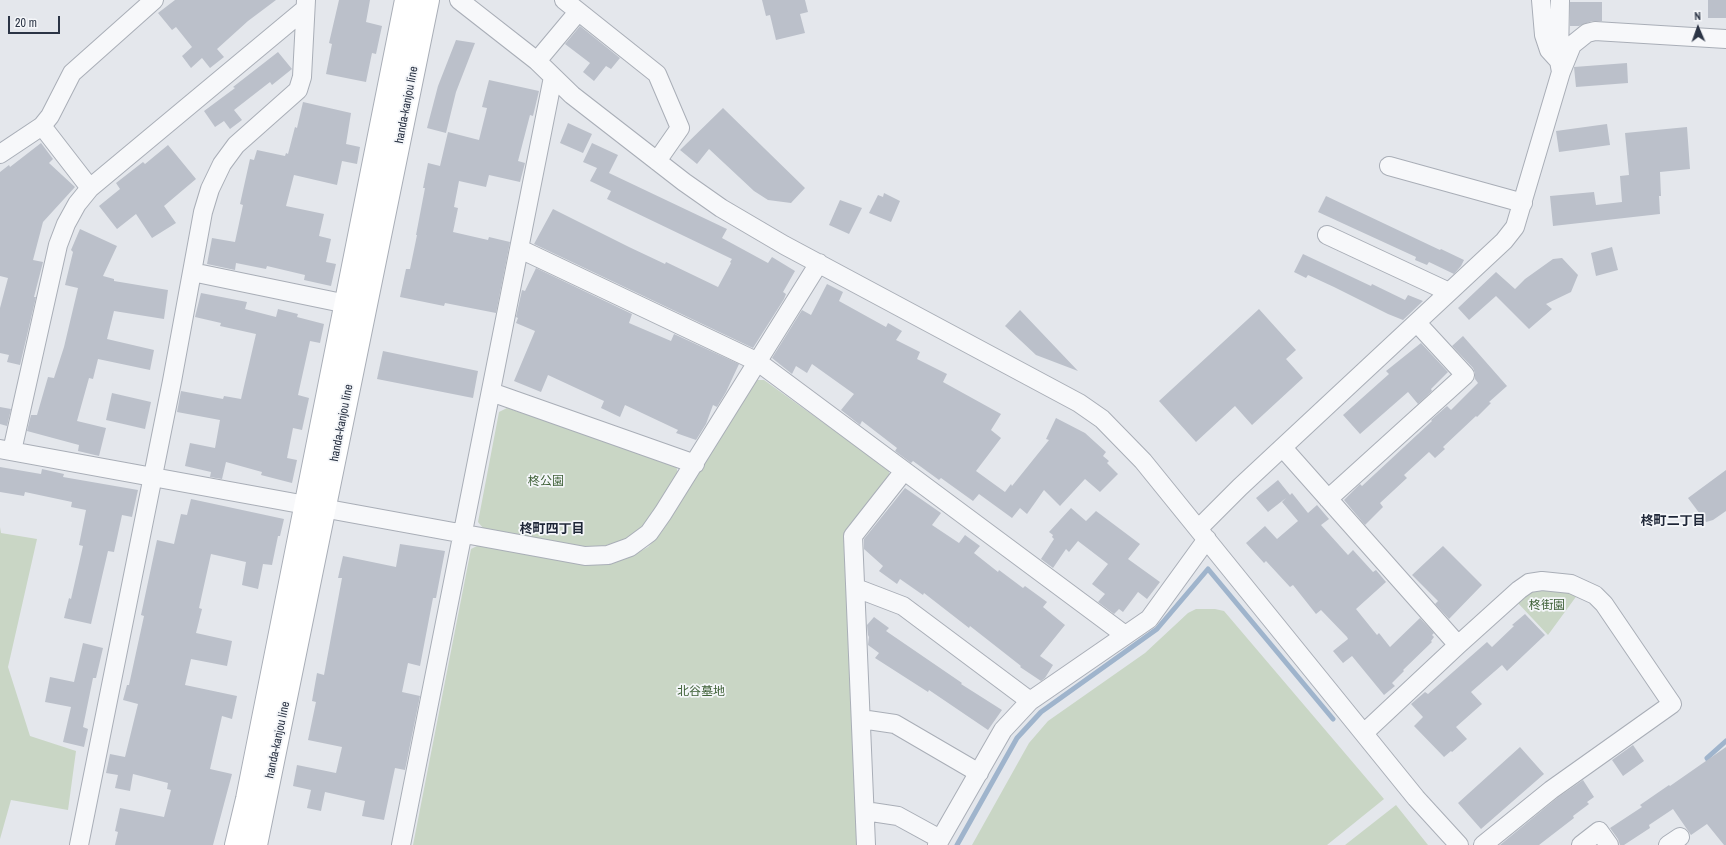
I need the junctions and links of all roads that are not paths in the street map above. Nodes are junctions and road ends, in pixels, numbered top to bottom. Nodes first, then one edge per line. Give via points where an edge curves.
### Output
1 (154, 0) edge
2 (406, 0) edge
3 (428, 0) edge
4 (459, 0) edge
5 (564, 0) edge
6 (1541, 0) edge
7 (1560, 0) edge
8 (306, 5) edge
9 (578, 12) junction
10 (1726, 39) edge
11 (537, 61) junction
12 (1560, 66) junction
13 (553, 77) junction
14 (42, 126) junction
15 (0, 154) edge
16 (657, 161) junction
17 (1389, 166) dead end
18 (90, 188) junction
19 (1523, 203) junction
20 (1327, 235) dead end
21 (520, 249) junction
22 (820, 263) junction
23 (192, 272) junction
24 (1449, 292) junction
25 (346, 304) junction
26 (1417, 323) junction
27 (758, 362) junction
28 (491, 392) junction
29 (1282, 448) junction
30 (6, 450) edge
31 (695, 464) junction
32 (904, 471) junction
33 (152, 477) junction
34 (1328, 500) junction
35 (316, 506) junction
36 (462, 534) junction
37 (1203, 534) junction
38 (856, 588) junction
39 (1125, 635) junction
40 (1458, 645) junction
41 (1030, 701) junction
42 (861, 719) junction
43 (1364, 733) junction
44 (978, 773) junction
45 (865, 811) junction
46 (938, 842) edge
47 (79, 845) edge
48 (236, 845) edge
49 (256, 845) edge
50 (401, 845) edge
51 (866, 845) edge
52 (1459, 845) edge
53 (1483, 845) edge
54 (1581, 845) edge
55 (1609, 845) edge

1 - 14 street via 72,73 50,116
2 - 25 main road, handa-kanjou line
3 - 35 main road, handa-kanjou line
4 - 11 street
5 - 9 street
6 - 12 street via 1544,35 1549,50
7 - 12 street
8 - 18 street
8 - 23 street via 302,77 298,90 236,145 222,164 203,212
9 - 11 street
9 - 16 street via 657,74 680,128
10 - 12 street via 1595,31 1587,33 1572,45
11 - 13 street
12 - 19 street
13 - 16 street via 572,95
13 - 21 street
14 - 15 street
14 - 18 street
16 - 22 street via 721,208
17 - 19 street
18 - 30 street via 77,204 58,246
19 - 24 street via 1515,227 1504,241
20 - 24 street
21 - 27 street
21 - 28 street
22 - 27 street
22 - 37 street via 1079,403 1102,419 1143,461
23 - 25 street
23 - 33 street
24 - 26 street
25 - 35 main road, handa-kanjou line
26 - 29 street
26 - 34 street via 1465,375
27 - 31 street
27 - 32 street
28 - 31 street
28 - 36 street
29 - 34 street
29 - 37 street
30 - 33 street
31 - 36 street via 649,532 630,547 608,555 585,556
32 - 38 street via 853,536
32 - 39 street
33 - 35 street
33 - 47 street
34 - 40 street
35 - 36 street
35 - 48 main road, handa-kanjou line
35 - 49 main road, handa-kanjou line
36 - 50 street
37 - 39 street via 1149,619
37 - 43 street
38 - 41 street via 903,606
38 - 42 street
39 - 41 street
40 - 43 street
40 - 53 street via 1529,583 1542,580 1571,584 1595,595 1604,604 1672,704 1551,790
41 - 44 street via 1003,730
42 - 44 street via 895,724
42 - 45 street
43 - 52 street via 1416,798
44 - 46 street
45 - 46 street via 898,816
45 - 51 street
54 - 55 street via 1599,832

